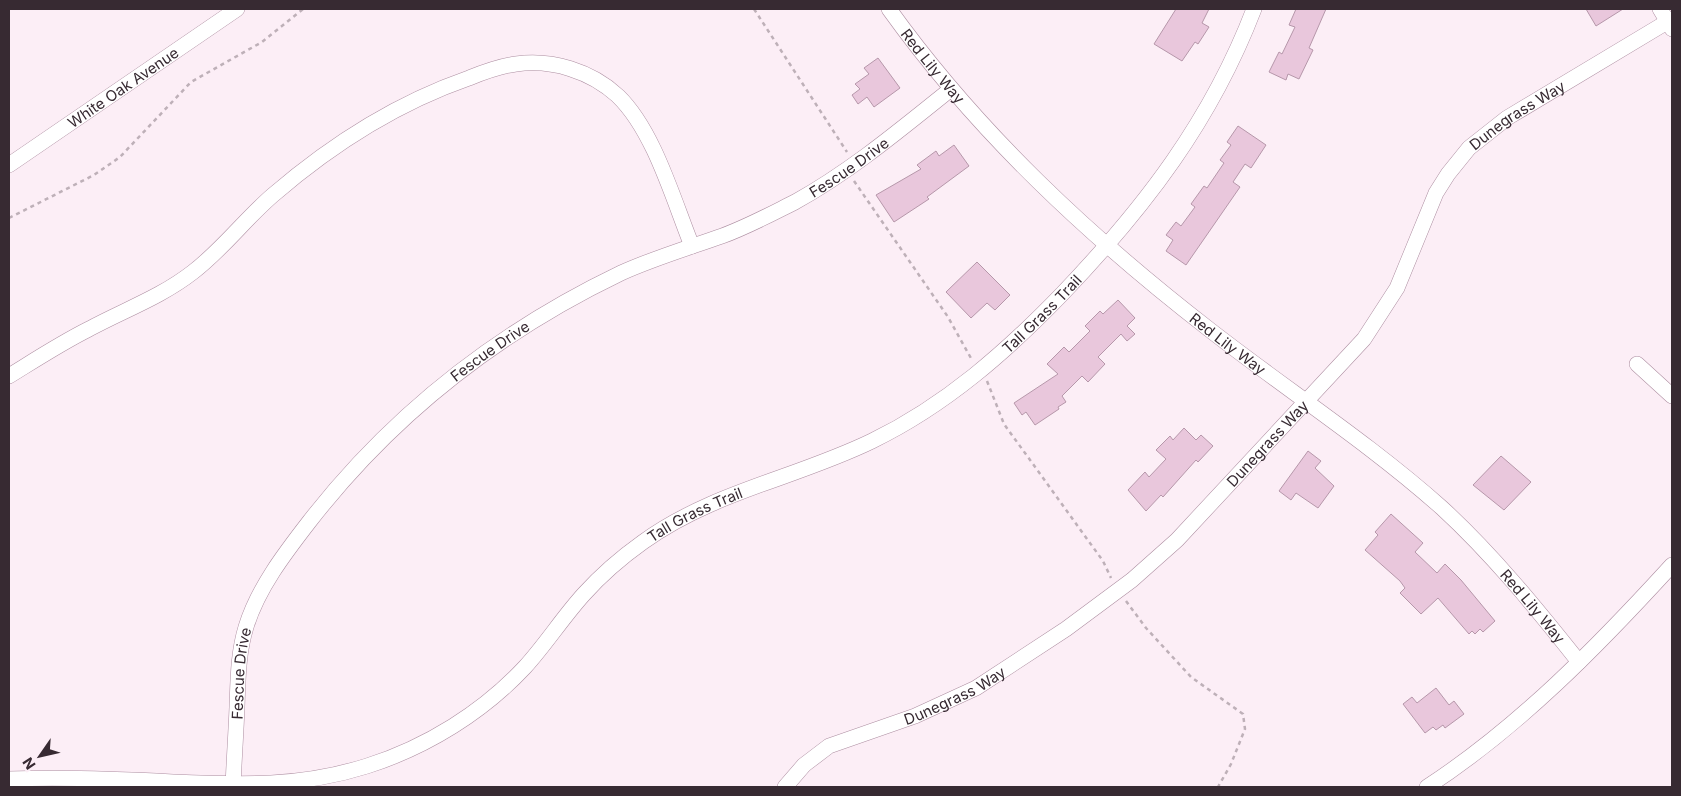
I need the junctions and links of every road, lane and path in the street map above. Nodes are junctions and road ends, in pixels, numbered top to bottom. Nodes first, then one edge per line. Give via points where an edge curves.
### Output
1 (237, 9) edge
2 (303, 9) edge
3 (754, 9) edge
4 (889, 9) edge
5 (1254, 9) edge
6 (1668, 20) edge
7 (952, 89) junction
8 (9, 165) edge
9 (851, 167) junction
10 (9, 218) edge
11 (1108, 245) junction
12 (692, 246) junction
13 (1637, 364) dead end
14 (980, 372) junction
15 (9, 376) edge
16 (1672, 396) edge
17 (1306, 402) junction
18 (1672, 565) edge
19 (1118, 590) junction
20 (1579, 662) junction
21 (9, 779) edge
22 (233, 786) edge
23 (785, 787) edge
24 (1218, 787) edge
25 (1427, 787) edge

1 - 8 street, White Oak Avenue
2 - 10 path via 262,42 192,82 120,157 94,175
3 - 9 path
4 - 7 street, Red Lily Way
5 - 11 street, Tall Grass Trail via 1220,83 1188,140 1151,193
6 - 17 street, Dunegrass Way via 1507,118 1469,148 1436,193 1406,270 1378,320
7 - 9 street, Fescue Drive
7 - 11 street, Red Lily Way via 1030,175
9 - 12 street, Fescue Drive via 772,213
9 - 14 path via 885,228 948,317
11 - 14 street, Tall Grass Trail
11 - 17 street, Red Lily Way via 1210,331
12 - 15 street via 648,137 618,96 600,82 570,68 536,63 504,66 447,86 358,132 290,181 207,261 180,282 148,302 90,328
12 - 22 street, Fescue Drive via 585,291 465,366 397,424 330,496 276,567 261,592 246,629 239,664
13 - 16 street
14 - 19 path via 990,385 1004,424 1103,562
14 - 22 street, Tall Grass Trail via 930,407 875,439 816,466 725,497 660,530 617,562 586,592 504,687 467,717 431,739 389,758 326,777
17 - 19 street, Dunegrass Way via 1177,540
17 - 20 street, Red Lily Way via 1385,460 1443,510 1508,576
18 - 20 street
19 - 23 street, Dunegrass Way via 1066,629 976,688 916,716 829,746 804,765
19 - 24 path via 1146,628 1191,678 1243,714 1245,730
20 - 25 street via 1484,746
21 - 22 street, Tall Grass Trail via 82,778

